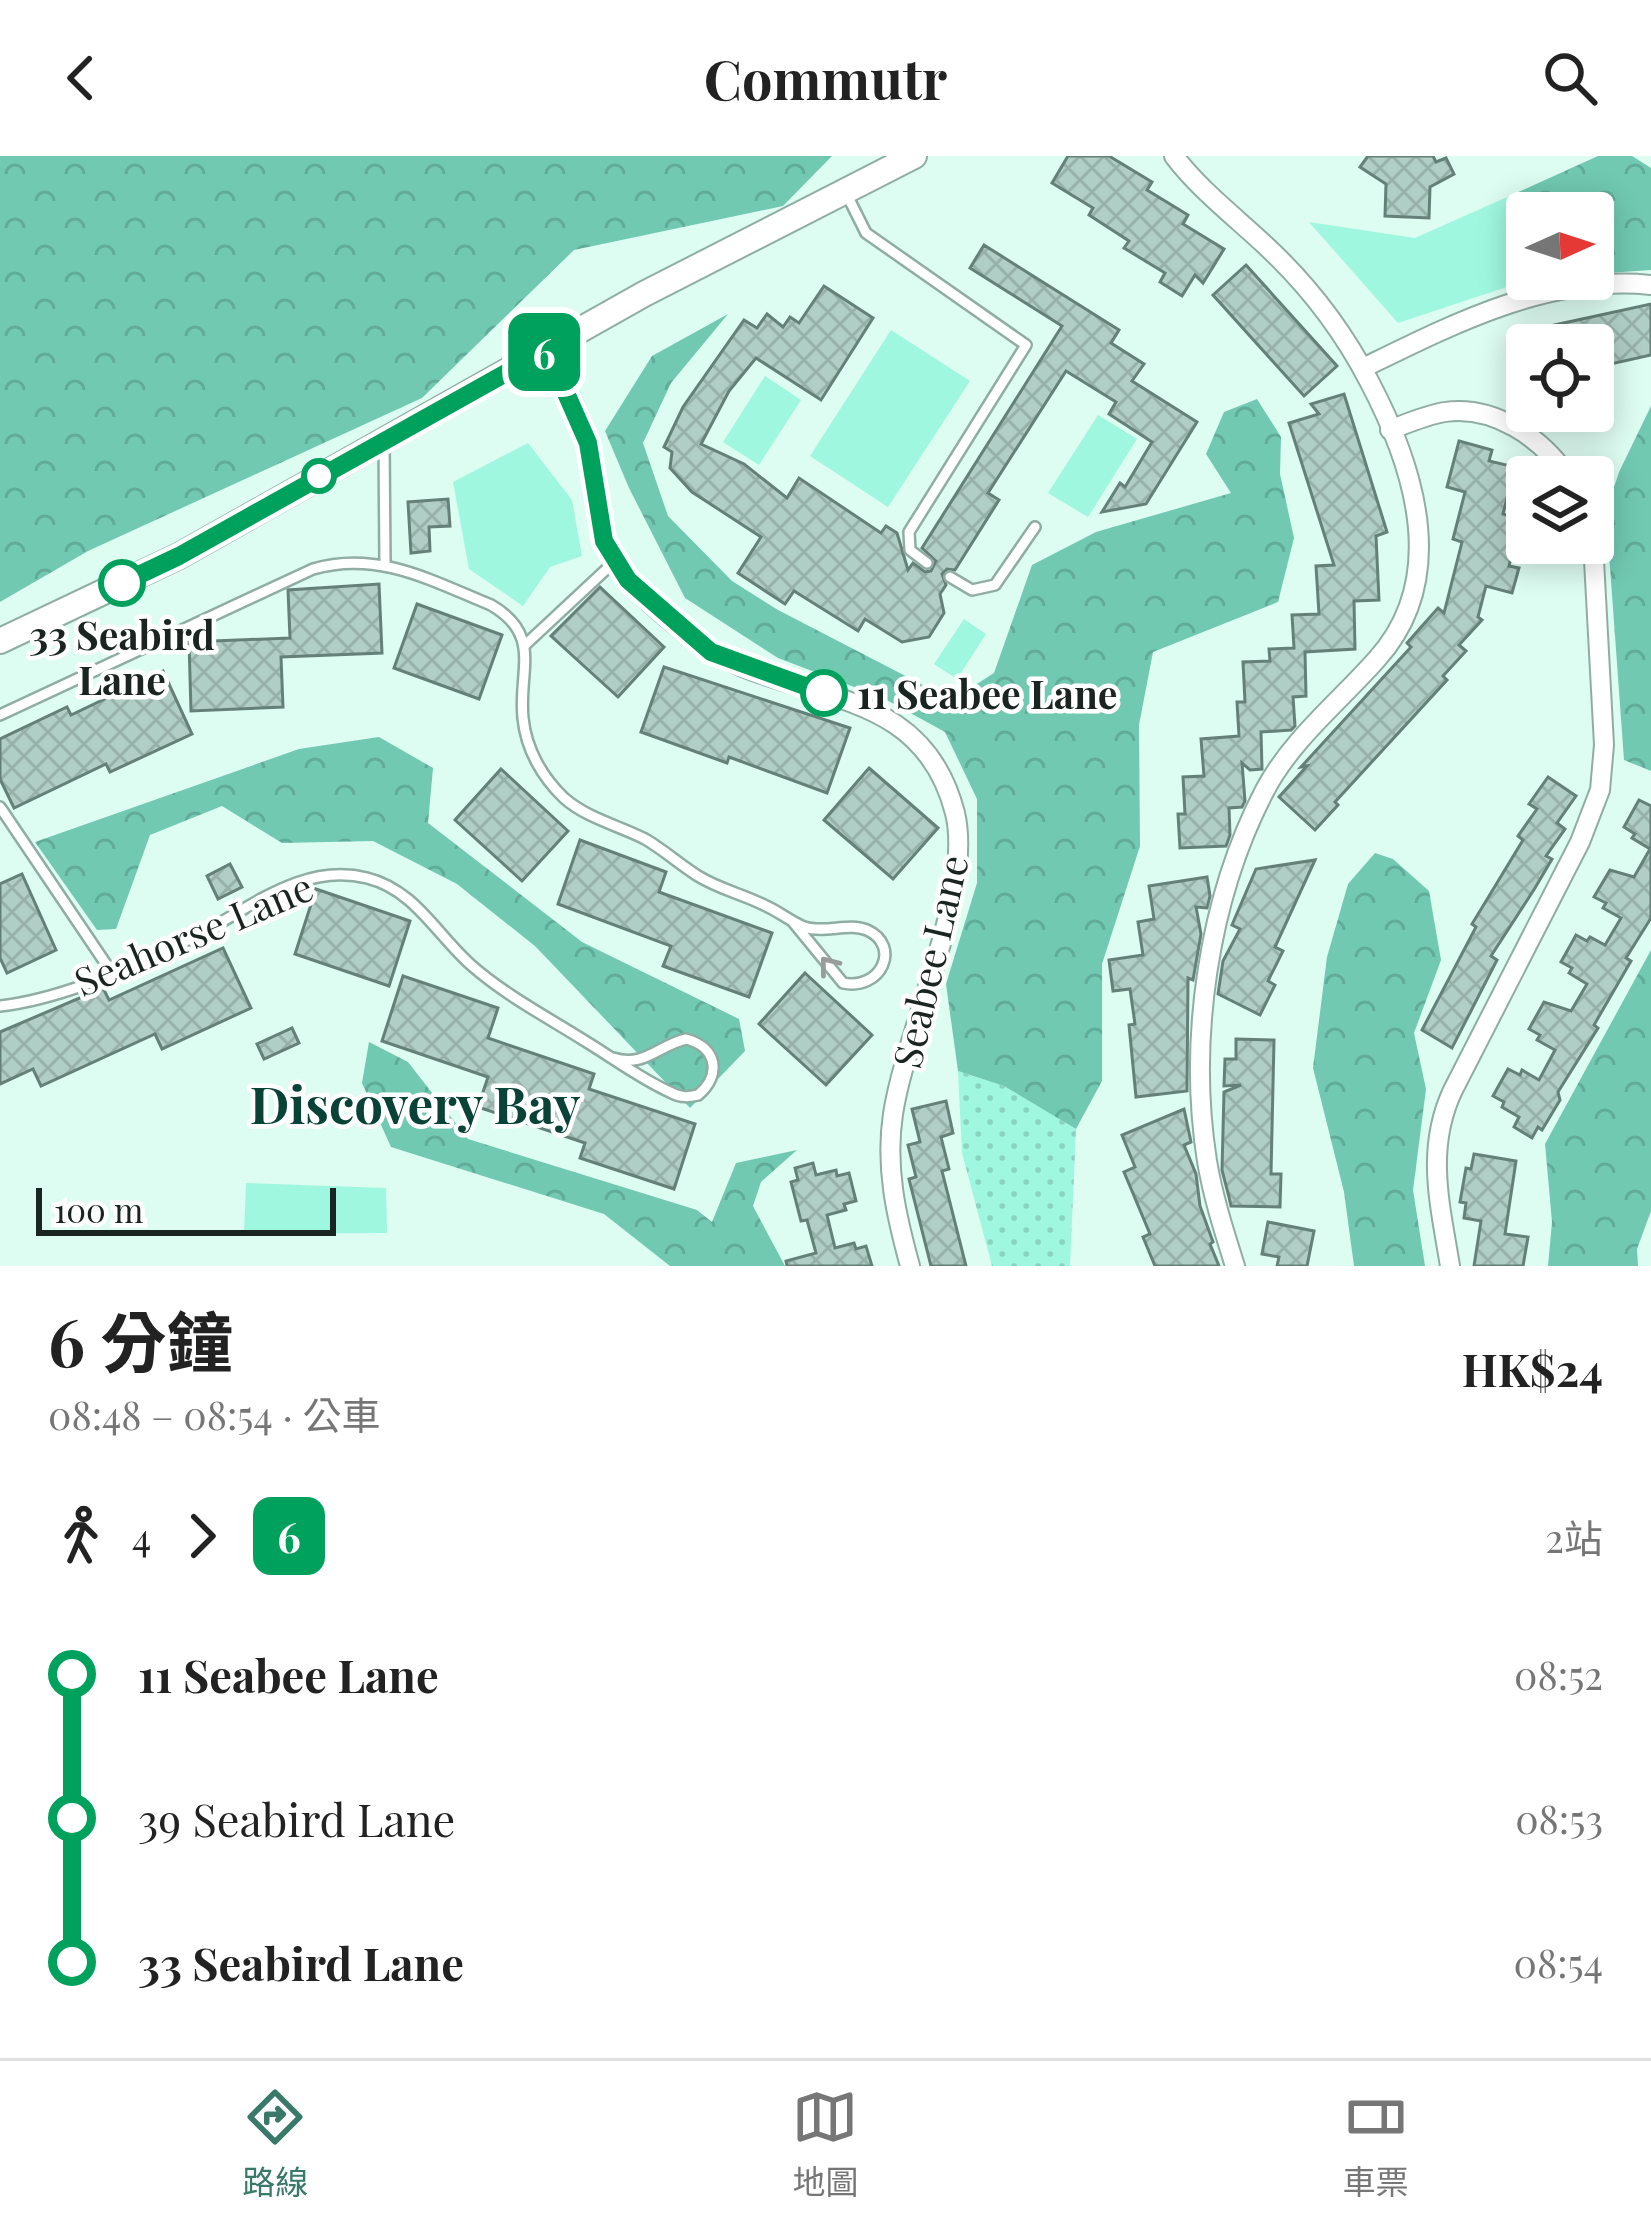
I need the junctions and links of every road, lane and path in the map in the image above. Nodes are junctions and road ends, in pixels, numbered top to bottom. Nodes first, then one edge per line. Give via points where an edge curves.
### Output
1 (914, 156) edge
2 (1174, 156) edge
3 (845, 192) junction
4 (1651, 285) edge
5 (547, 350) junction
6 (1363, 368) junction
7 (1390, 430) junction
8 (384, 442) junction
9 (1549, 456) edge
10 (1035, 527) dead end
11 (614, 562) junction
12 (927, 563) dead end
13 (385, 564) junction
14 (1594, 564) edge
15 (950, 578) dead end
16 (0, 641) edge
17 (525, 645) junction
18 (0, 716) edge
19 (0, 807) edge
20 (793, 922) junction
21 (112, 973) junction
22 (0, 1006) edge
23 (613, 1058) junction
24 (910, 1266) edge
25 (1235, 1266) edge
26 (1450, 1266) edge

1 - 3 street
2 - 6 street via 1303,284
3 - 5 street
3 - 12 lane via 866,232 1026,345 909,532 910,550
4 - 6 street via 1527,300 1464,319
5 - 8 street
5 - 11 street, Seabee Lane via 588,443
6 - 7 street
7 - 9 street via 1451,411 1493,417
7 - 25 street via 1420,518 1414,594 1388,646 1270,781 1239,850 1210,968 1204,1136
8 - 13 lane
8 - 16 street via 179,556
10 - 15 lane via 995,585 972,590
11 - 17 lane
11 - 24 street, Seabee Lane via 711,652 896,723 923,749 948,793 957,824 956,877 891,1126 892,1189
13 - 17 lane via 491,605
13 - 18 lane via 313,568
14 - 26 street via 1604,774 1580,842 1439,1125 1435,1173
17 - 20 lane via 522,715 554,787 706,881
19 - 21 lane
20 -> 20 lane via 868,931 884,951 878,975 843,983
21 - 22 lane, Seahorse Lane
21 - 23 lane, Seahorse Lane via 290,885 315,876 368,878 414,903 487,979
23 - 23 lane, Seahorse Lane via 640,1061 686,1039 709,1050 714,1075 686,1097

